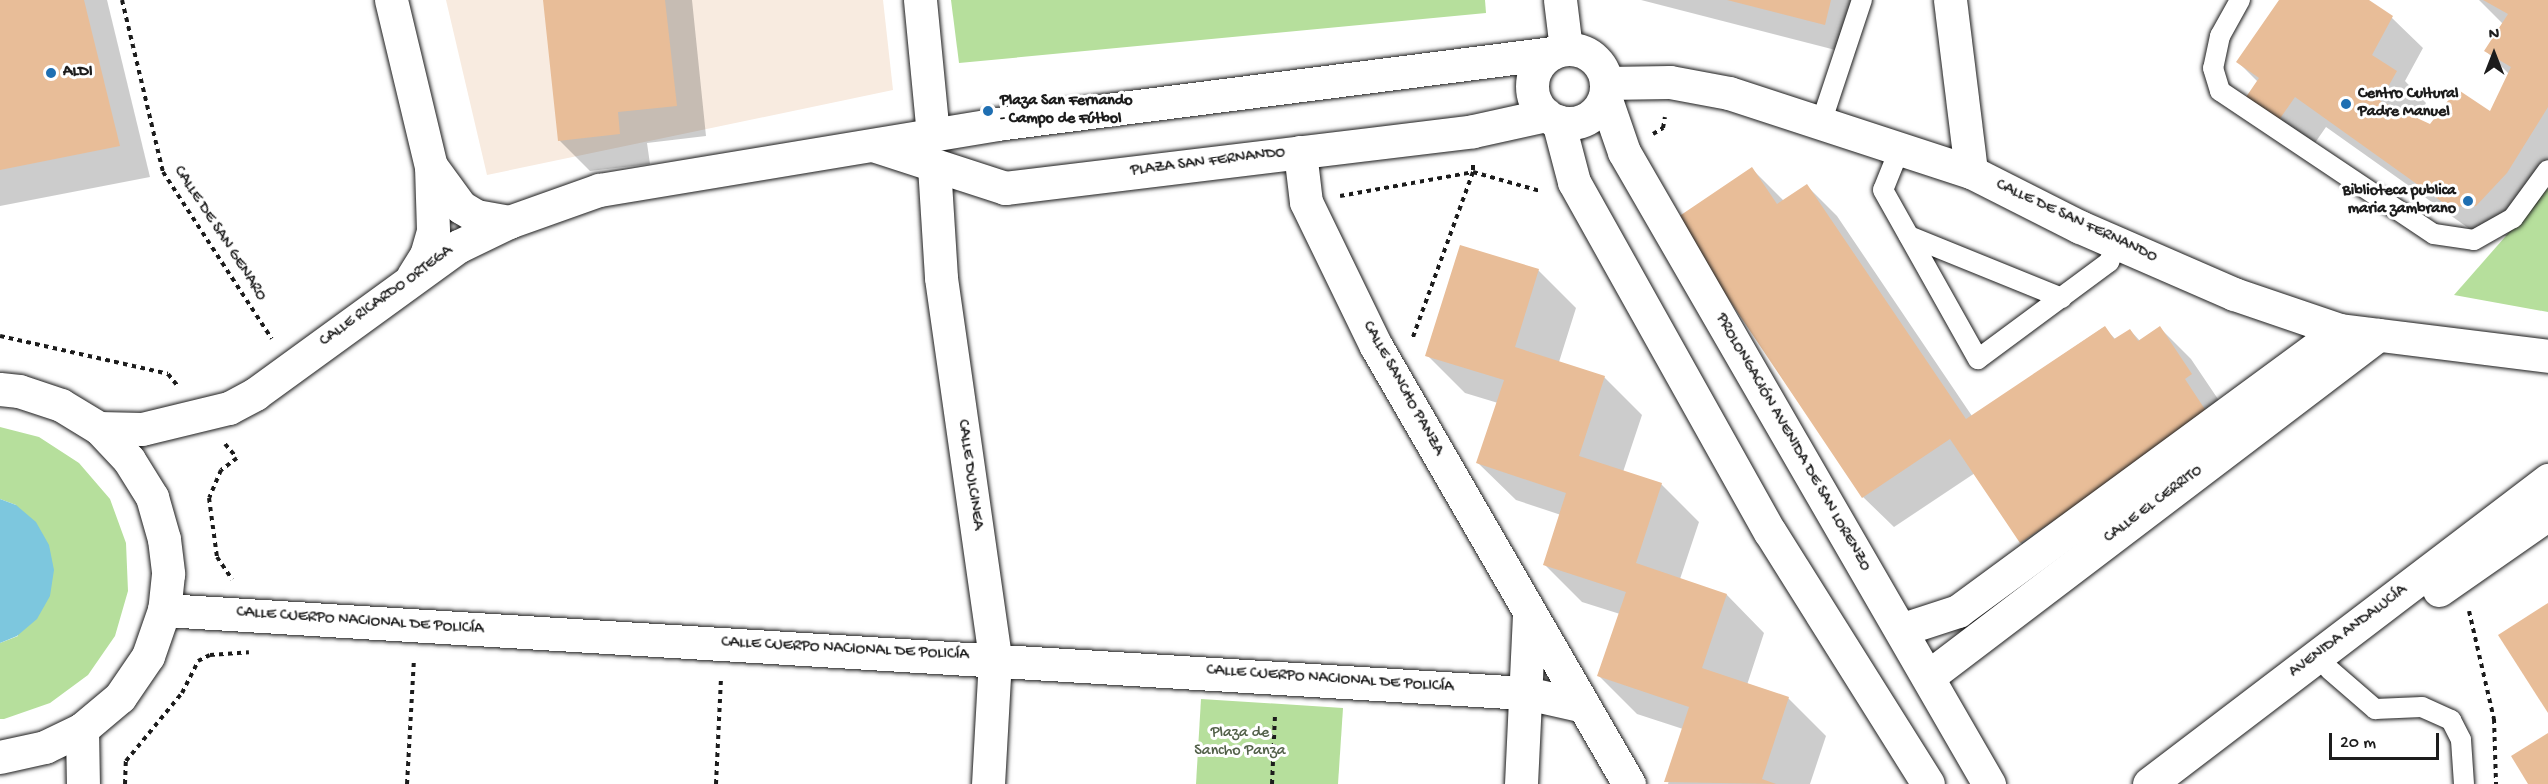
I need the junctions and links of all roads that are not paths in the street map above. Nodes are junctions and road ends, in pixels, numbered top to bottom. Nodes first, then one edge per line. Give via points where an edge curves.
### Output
1 (391, 0) edge
2 (920, 0) edge
3 (1560, 0) edge
4 (1862, 0) edge
5 (1950, 0) edge
6 (2240, 0) edge
7 (1559, 51) junction
8 (1606, 90) junction
9 (1552, 118) junction
10 (1821, 123) junction
11 (933, 134) junction
12 (876, 146) junction
13 (1900, 148) junction
14 (1300, 152) junction
15 (431, 166) junction
16 (934, 166) junction
17 (2548, 170) edge
18 (1971, 172) junction
19 (509, 222) junction
20 (1909, 236) junction
21 (2117, 243) junction
22 (413, 276) junction
23 (2062, 298) junction
24 (2340, 330) junction
25 (2378, 335) junction
26 (2548, 356) edge
27 (0, 389) edge
28 (99, 428) junction
29 (2548, 480) edge
30 (2548, 514) edge
31 (164, 610) junction
32 (1529, 616) junction
33 (1903, 629) junction
34 (995, 659) junction
35 (2330, 670) junction
36 (1929, 676) junction
37 (1527, 693) junction
38 (1584, 706) junction
39 (82, 729) junction
40 (0, 757) edge
41 (83, 784) edge
42 (988, 784) edge
43 (1521, 784) edge
44 (1629, 784) edge
45 (1929, 784) edge
46 (1989, 784) edge
47 (2149, 784) edge
48 (2184, 784) edge
49 (2464, 784) edge

1 - 15 street
2 - 11 street
3 - 7 street
4 - 10 lane
5 - 18 street
6 - 17 lane via 2220,36 2213,68 2220,91 2434,234 2474,240 2513,218
7 - 8 street via 1593,57
7 - 9 street via 1541,62 1532,90
7 - 11 street
8 - 9 street via 1598,110 1587,119 1573,123
8 - 10 street, CALLE DE SAN FERNANDO via 1670,82 1730,93
8 - 33 street, PROLONGACIÓN AVENIDA DE SAN LORENZO via 1624,152
9 - 14 street, PLAZA SAN FERNANDO
9 - 45 street via 1574,182 1770,532
10 - 13 street, CALLE DE SAN FERNANDO
11 - 12 street, CALLE RICARDO ORTEGA
12 - 16 street, PLAZA SAN FERNANDO
12 - 19 street, CALLE RICARDO ORTEGA via 598,190
13 - 18 street, CALLE DE SAN FERNANDO
13 - 20 lane via 1883,190
14 - 16 street, PLAZA SAN FERNANDO via 1005,189
14 - 32 street, CALLE SANCHO PANZA via 1306,202 1397,383
15 - 19 street via 461,207 476,216
15 - 22 street via 433,231 426,255
16 - 34 street, CALLE DULCINEA via 940,278
18 - 21 street, CALLE DE SAN FERNANDO
19 - 22 street, CALLE RICARDO ORTEGA via 459,246
20 - 23 lane
20 - 23 lane via 1978,359
21 - 23 lane via 2109,262
21 - 24 street, CALLE DE SAN FERNANDO via 2234,294
22 - 28 street, CALLE RICARDO ORTEGA via 255,394 202,416 142,429
24 - 25 street, CALLE DE SAN FERNANDO
24 - 33 street, CALLE EL CERRITO via 1958,610
25 - 26 street, CALLE DE SAN FERNANDO
25 - 36 street, CALLE EL CERRITO
27 - 28 street via 61,405
28 - 31 street via 129,460 152,497 164,539 168,574
29 - 47 street, AVENIDA ANDALUCÍA
30 - 35 street, AVENIDA ANDALUCÍA
31 - 34 street, CALLE CUERPO NACIONAL DE POLICÍA
31 - 39 street via 148,656 120,697
32 - 37 street
32 - 38 street, CALLE SANCHO PANZA
33 - 36 street, PROLONGACIÓN AVENIDA DE SAN LORENZO
34 - 37 street, CALLE CUERPO NACIONAL DE POLICÍA
34 - 42 street, CALLE DULCINEA
35 - 48 street, AVENIDA ANDALUCÍA
35 - 49 lane via 2375,709 2422,707 2451,720 2461,740
36 - 46 street, PROLONGACIÓN AVENIDA DE SAN LORENZO
37 - 38 street, CALLE CUERPO NACIONAL DE POLICÍA
37 - 43 street
38 - 44 street, CALLE SANCHO PANZA
39 - 40 street via 45,747
39 - 41 street

